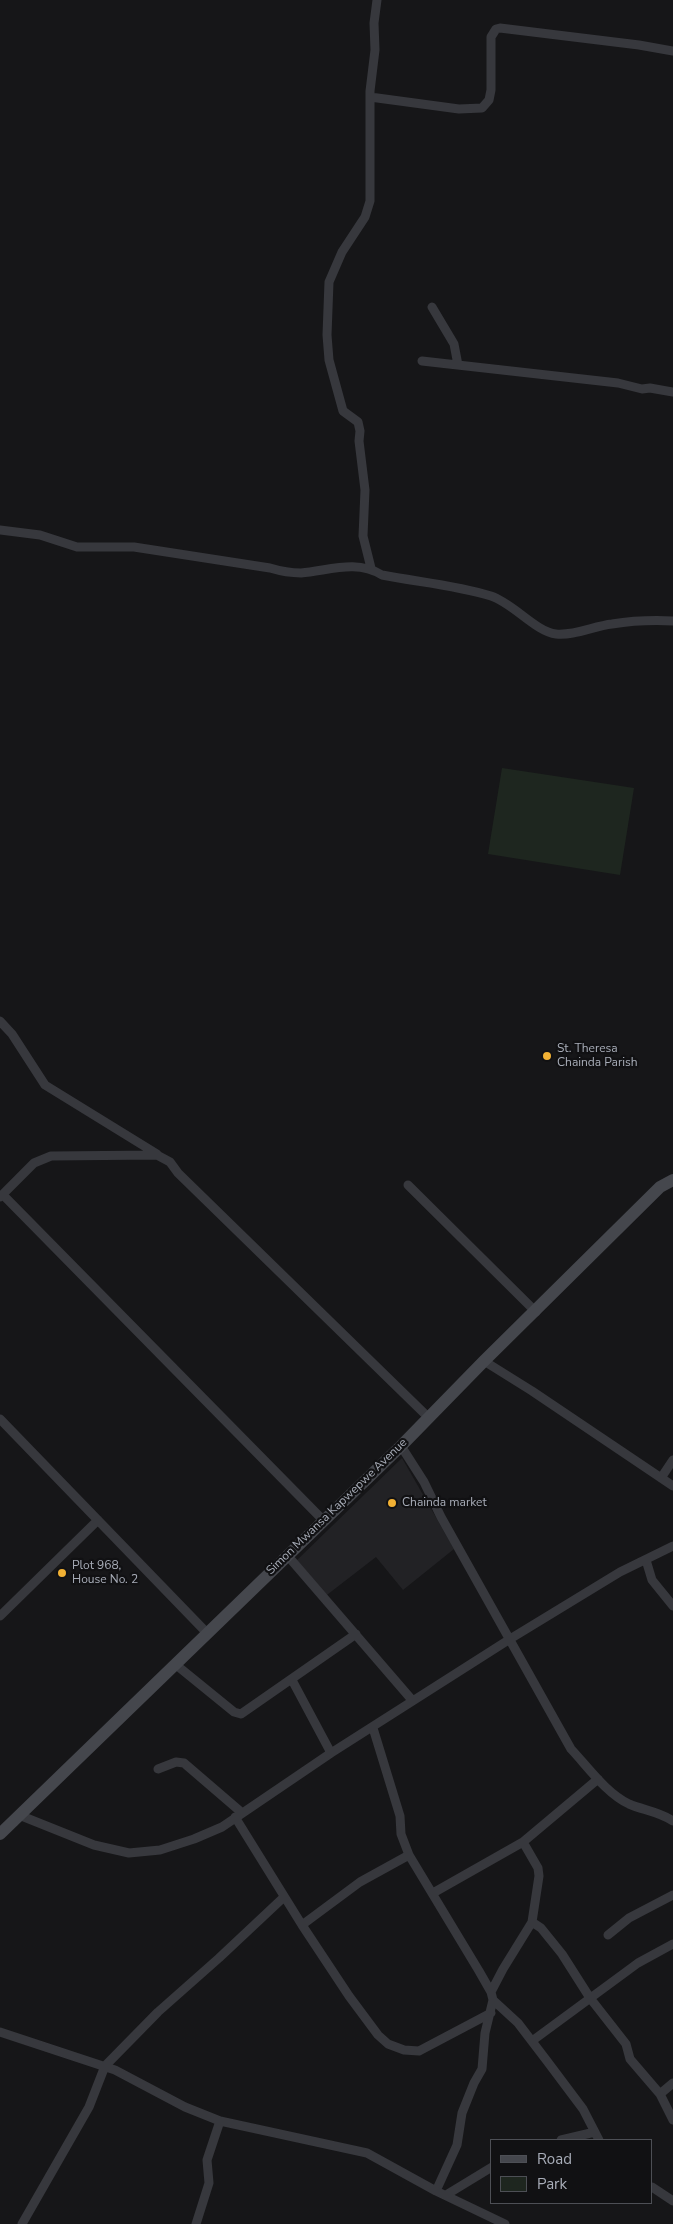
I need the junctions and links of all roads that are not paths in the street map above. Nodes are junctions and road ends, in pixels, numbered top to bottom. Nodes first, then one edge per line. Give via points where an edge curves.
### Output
1 (377, 0) edge
2 (673, 51) edge
3 (370, 97) junction
4 (432, 307) dead end
5 (422, 361) dead end
6 (458, 365) junction
7 (673, 392) edge
8 (0, 530) edge
9 (371, 568) junction
10 (673, 621) edge
11 (0, 1021) edge
12 (170, 1162) junction
13 (673, 1180) edge
14 (408, 1186) dead end
15 (1, 1196) edge
16 (536, 1312) junction
17 (484, 1361) junction
18 (429, 1418) junction
19 (0, 1419) edge
20 (401, 1446) junction
21 (673, 1460) edge
22 (661, 1478) junction
23 (673, 1486) edge
24 (98, 1520) junction
25 (323, 1520) junction
26 (673, 1546) edge
27 (287, 1555) junction
28 (646, 1560) junction
29 (673, 1606) edge
30 (0, 1616) edge
31 (207, 1633) junction
32 (356, 1634) junction
33 (510, 1639) junction
34 (175, 1664) junction
35 (292, 1680) junction
36 (412, 1700) junction
37 (372, 1728) junction
38 (331, 1753) junction
39 (158, 1769) dead end
40 (598, 1779) junction
41 (19, 1815) junction
42 (238, 1815) junction
43 (673, 1821) edge
44 (0, 1834) edge
45 (523, 1842) junction
46 (409, 1855) junction
47 (433, 1893) junction
48 (673, 1894) edge
49 (284, 1897) junction
50 (532, 1922) junction
51 (302, 1925) junction
52 (608, 1935) dead end
53 (673, 1944) edge
54 (492, 1996) junction
55 (590, 1998) junction
56 (491, 2013) junction
57 (0, 2032) edge
58 (532, 2041) junction
59 (105, 2066) junction
60 (673, 2083) edge
61 (660, 2094) junction
62 (220, 2120) junction
63 (673, 2120) edge
64 (597, 2136) edge
65 (570, 2139) edge
66 (490, 2167) edge
67 (653, 2188) edge
68 (436, 2191) junction
69 (446, 2196) junction
70 (673, 2201) edge
71 (22, 2224) edge
72 (196, 2224) edge
73 (505, 2224) edge

1 - 3 street
2 - 3 street via 503,27 496,29 491,37 491,90 489,100 482,108 459,109
3 - 9 street via 370,201 365,217 342,252 329,282 326,335 329,360 344,411 358,422 360,431 365,490 363,536
4 - 6 street via 454,344
5 - 6 street
6 - 7 street
8 - 9 street via 40,535 77,547 134,547 285,573 349,566
9 - 10 street via 382,575 491,596 505,602 545,631 555,634 612,624
11 - 12 street via 45,1084
12 - 15 street via 148,1154 51,1156 34,1163
12 - 18 street
13 - 16 main road, Simon Mwansa Kapwepwe Avenue via 660,1187
14 - 16 street
15 - 25 street
16 - 17 main road, Simon Mwansa Kapwepwe Avenue
17 - 18 main road, Simon Mwansa Kapwepwe Avenue
17 - 22 street
18 - 20 main road, Simon Mwansa Kapwepwe Avenue
19 - 24 street
20 - 25 main road, Simon Mwansa Kapwepwe Avenue
20 - 33 street
21 - 22 street
22 - 23 street
24 - 30 street
24 - 31 street
25 - 27 main road, Simon Mwansa Kapwepwe Avenue
26 - 28 street
27 - 31 main road, Simon Mwansa Kapwepwe Avenue
27 - 32 street
28 - 29 street via 652,1580
28 - 33 street via 620,1572
31 - 34 main road, Simon Mwansa Kapwepwe Avenue
32 - 35 street
32 - 36 street
33 - 36 street
33 - 40 street via 571,1749
34 - 35 street via 237,1714 245,1712
34 - 41 main road, Simon Mwansa Kapwepwe Avenue
35 - 38 street
36 - 37 street
37 - 38 street
37 - 46 street
38 - 42 street
39 - 42 street via 176,1762 184,1763
40 - 43 street via 627,1803
40 - 45 street
41 - 42 street via 94,1846 129,1853 177,1846 222,1827
41 - 44 main road, Simon Mwansa Kapwepwe Avenue
42 - 49 street
45 - 47 street
45 - 50 street via 538,1868 539,1876
46 - 47 street
46 - 51 street via 360,1882
47 - 54 street
48 - 52 street via 629,1918
49 - 51 street
49 - 59 street via 158,2012
50 - 54 street via 503,1969
50 - 55 street via 562,1954
51 - 56 street via 349,1996 388,2044 419,2051
53 - 55 street via 638,1963
54 - 56 street
54 - 58 street
55 - 58 street
55 - 61 street via 626,2044 630,2059 643,2077
56 - 68 street via 485,2033 485,2060 466,2102 457,2145
57 - 59 street
58 - 64 street via 583,2108
59 - 62 street via 185,2107
59 - 71 street via 89,2107
60 - 61 street
61 - 63 street
62 - 68 street via 367,2153
62 - 72 street via 207,2160 209,2183
64 - 65 street
66 - 69 street
67 - 70 street
68 - 69 street
69 - 73 street

